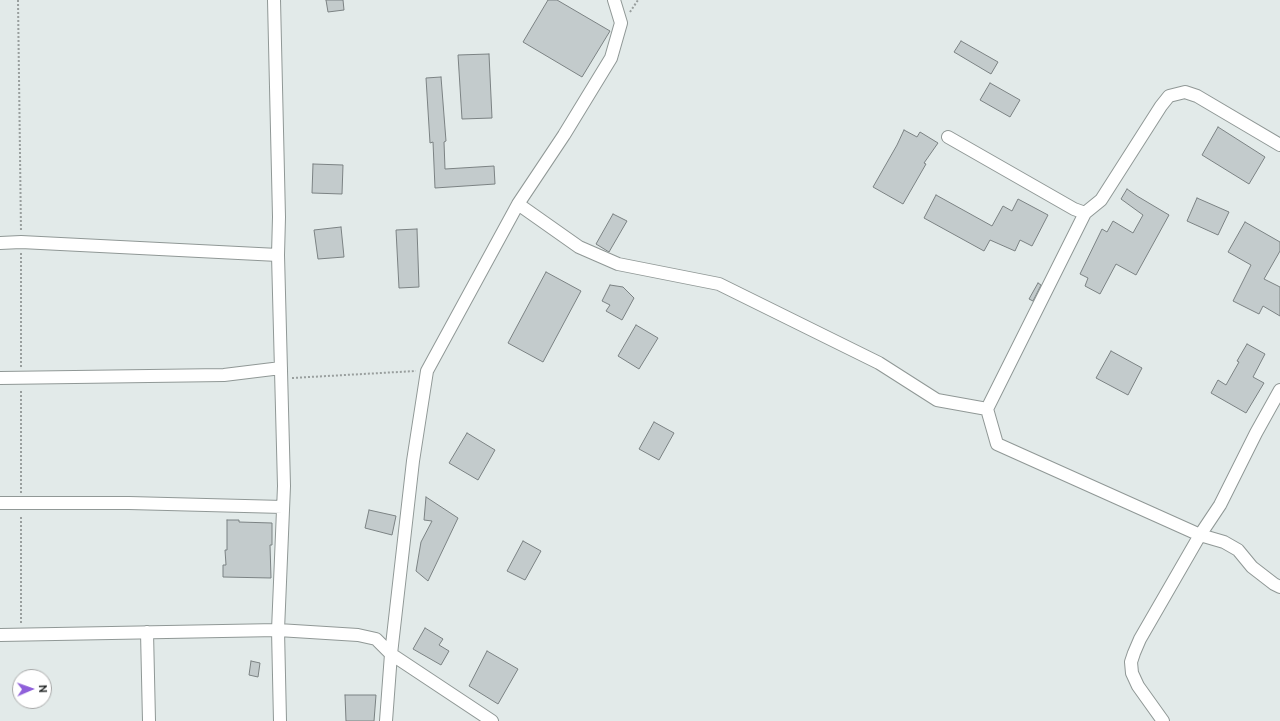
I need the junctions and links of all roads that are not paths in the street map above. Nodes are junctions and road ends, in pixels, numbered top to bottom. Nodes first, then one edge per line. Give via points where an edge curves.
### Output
1 (274, 0) edge
2 (614, 0) edge
3 (948, 137) dead end
4 (1280, 145) edge
5 (518, 204) junction
6 (1085, 213) junction
7 (0, 243) edge
8 (278, 255) junction
9 (281, 373) junction
10 (0, 378) edge
11 (1280, 390) edge
12 (987, 409) junction
13 (0, 503) edge
14 (283, 507) junction
15 (1200, 535) junction
16 (1280, 587) edge
17 (278, 630) junction
18 (147, 632) junction
19 (0, 635) edge
20 (390, 654) junction
21 (149, 721) edge
22 (280, 721) edge
23 (386, 721) edge
24 (492, 721) edge
25 (1163, 721) edge

1 - 8 street
2 - 5 street via 621,23 611,58
3 - 6 street via 1074,210
4 - 6 street via 1197,96 1186,92 1169,96 1101,200
5 - 12 street via 585,250 618,264 719,284 879,363 937,400
5 - 20 street via 427,371 413,461
6 - 12 street
7 - 8 street
8 - 9 street
9 - 10 street
9 - 14 street
11 - 15 street via 1220,505
12 - 15 street via 997,444
13 - 14 street
14 - 17 street
15 - 16 street via 1224,542 1238,550 1252,566
15 - 25 street via 1140,639 1131,662 1132,673 1138,686
17 - 18 street
17 - 20 street via 358,635 376,639
17 - 22 street
18 - 19 street
18 - 21 street
20 - 23 street
20 - 24 street

